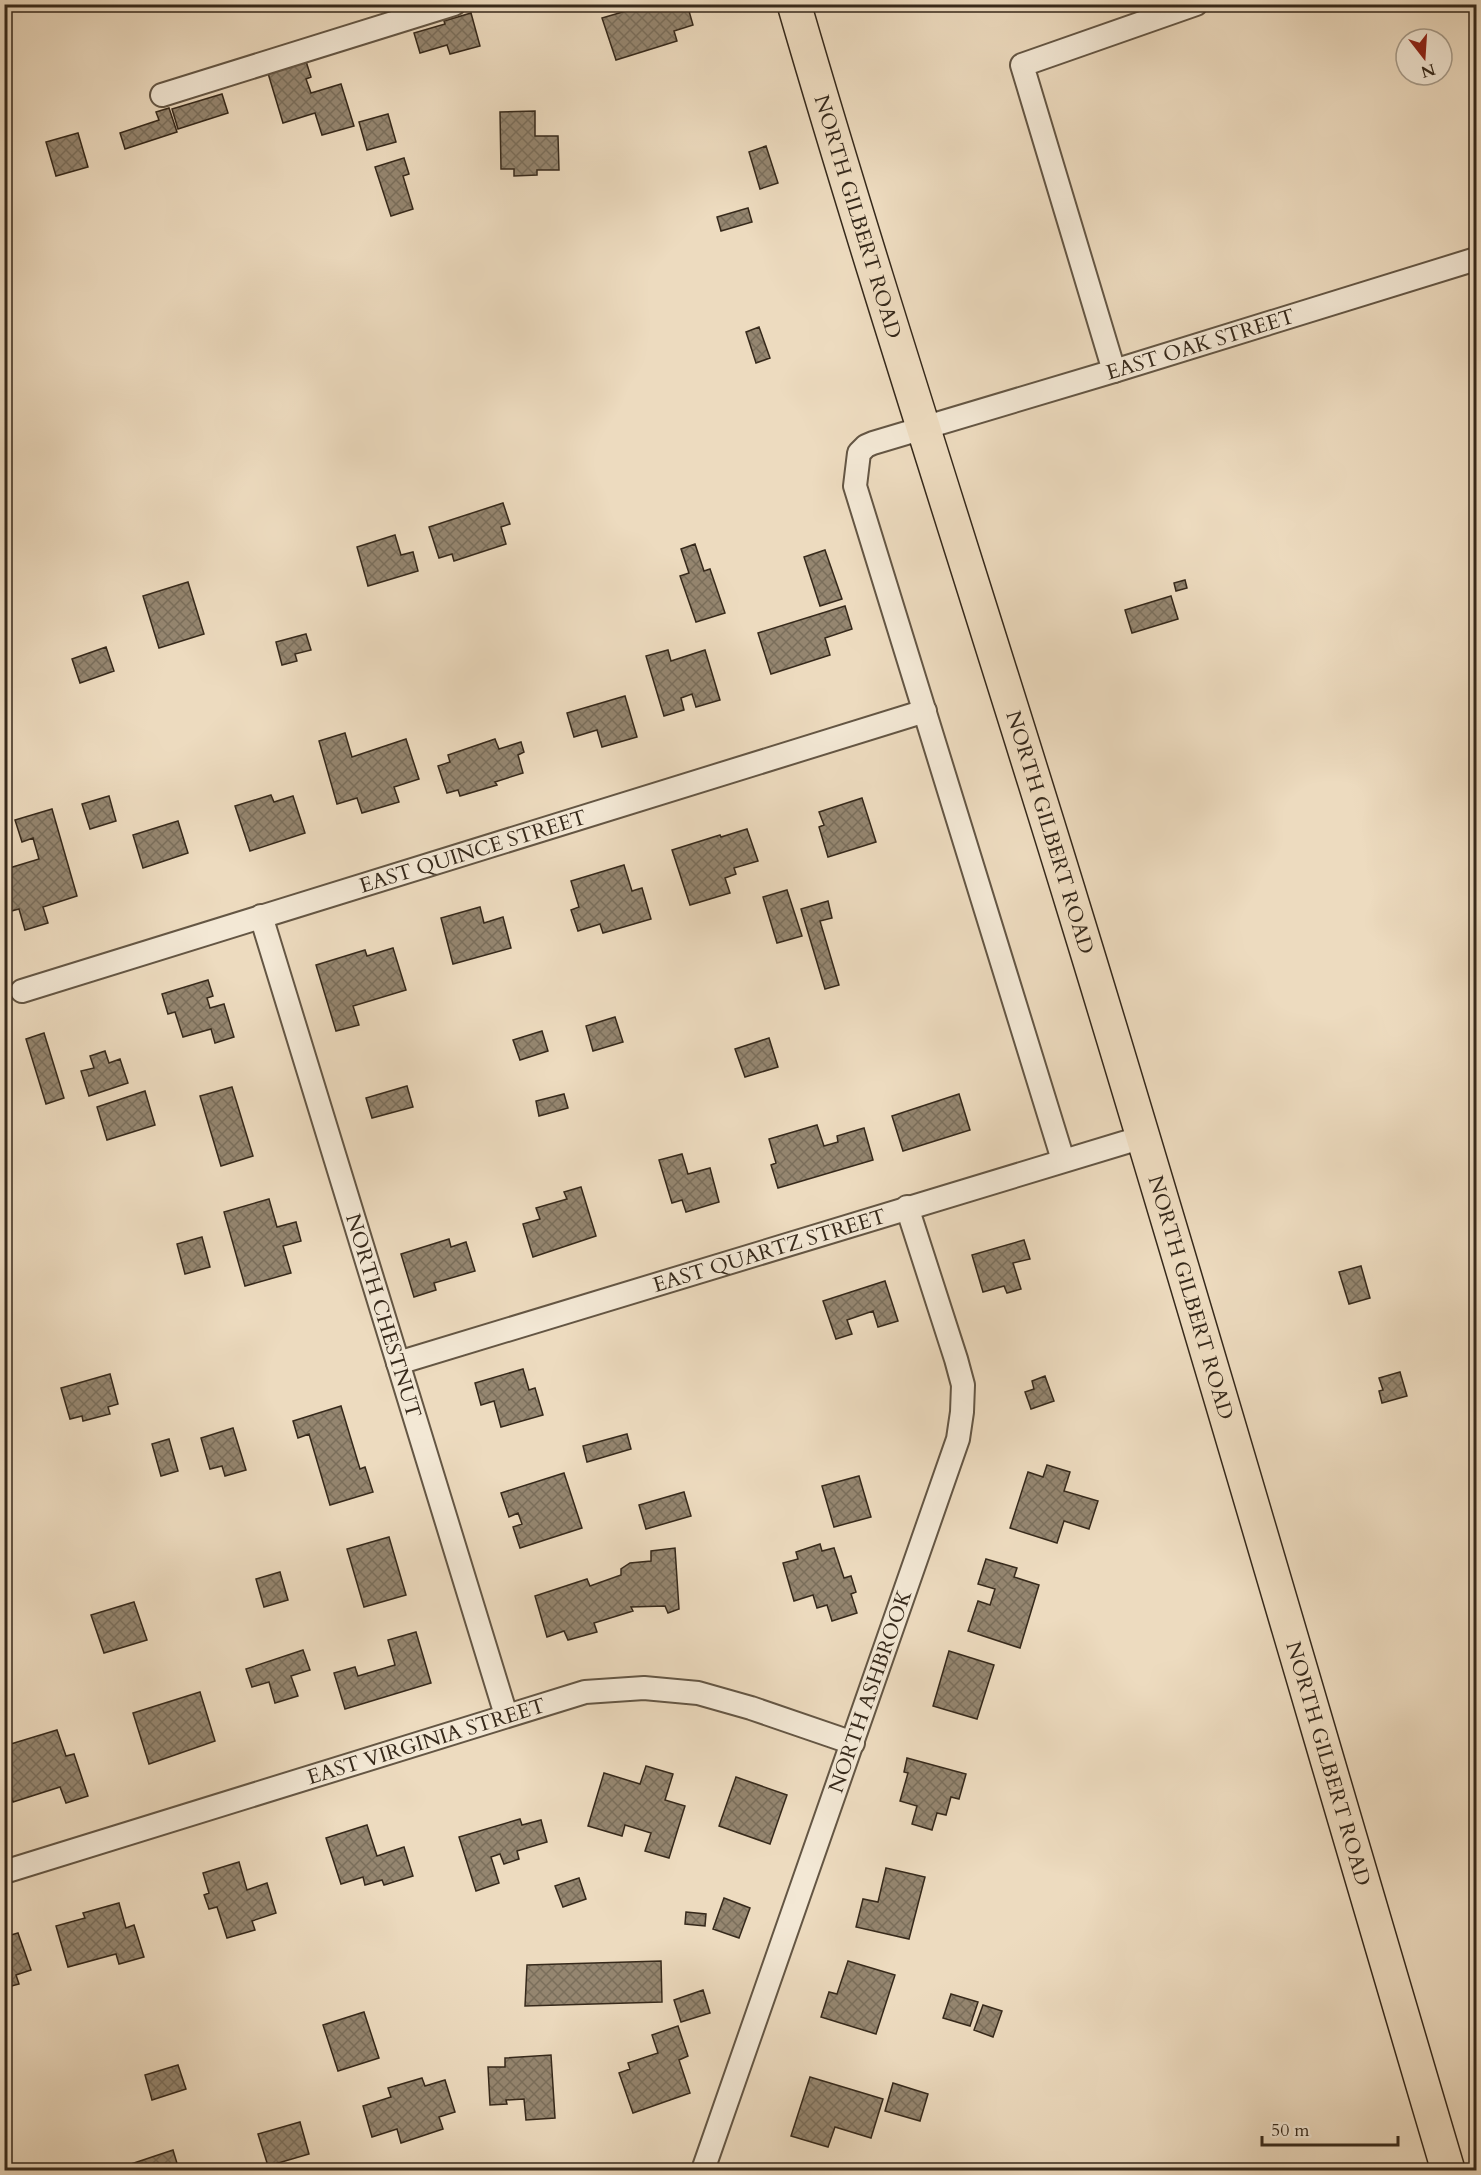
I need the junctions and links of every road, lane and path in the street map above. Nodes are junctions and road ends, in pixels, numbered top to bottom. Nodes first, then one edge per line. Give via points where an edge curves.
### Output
1 (454, 4) edge
2 (794, 4) edge
3 (1196, 4) edge
4 (162, 95) dead end
5 (1476, 259) edge
6 (1114, 371) junction
7 (924, 428) junction
8 (925, 711) junction
9 (261, 916) junction
10 (22, 991) dead end
11 (1143, 1137) junction
12 (1063, 1160) junction
13 (907, 1208) junction
14 (398, 1363) junction
15 (506, 1715) junction
16 (853, 1743) junction
17 (4, 1872) edge
18 (703, 2170) edge
19 (1448, 2170) edge

1 - 4 street
2 - 7 main road, NORTH GILBERT ROAD
3 - 6 street via 1022,65
5 - 6 street, EAST OAK STREET
6 - 7 street, EAST OAK STREET
7 - 8 street via 867,446 859,453 855,486
7 - 11 main road, NORTH GILBERT ROAD
8 - 9 street, EAST QUINCE STREET
8 - 12 street
9 - 10 street, EAST QUINCE STREET
9 - 14 street, NORTH CHESTNUT
11 - 12 street, EAST QUARTZ STREET
11 - 19 main road, NORTH GILBERT ROAD
12 - 13 street, EAST QUARTZ STREET
13 - 14 street, EAST QUARTZ STREET
13 - 16 street, NORTH ASHBROOK via 956,1359 963,1385 963,1412 958,1439
14 - 15 street, NORTH CHESTNUT
15 - 16 street, EAST VIRGINIA STREET via 585,1692 644,1688 698,1693
15 - 17 street, EAST VIRGINIA STREET
16 - 18 street, NORTH ASHBROOK

